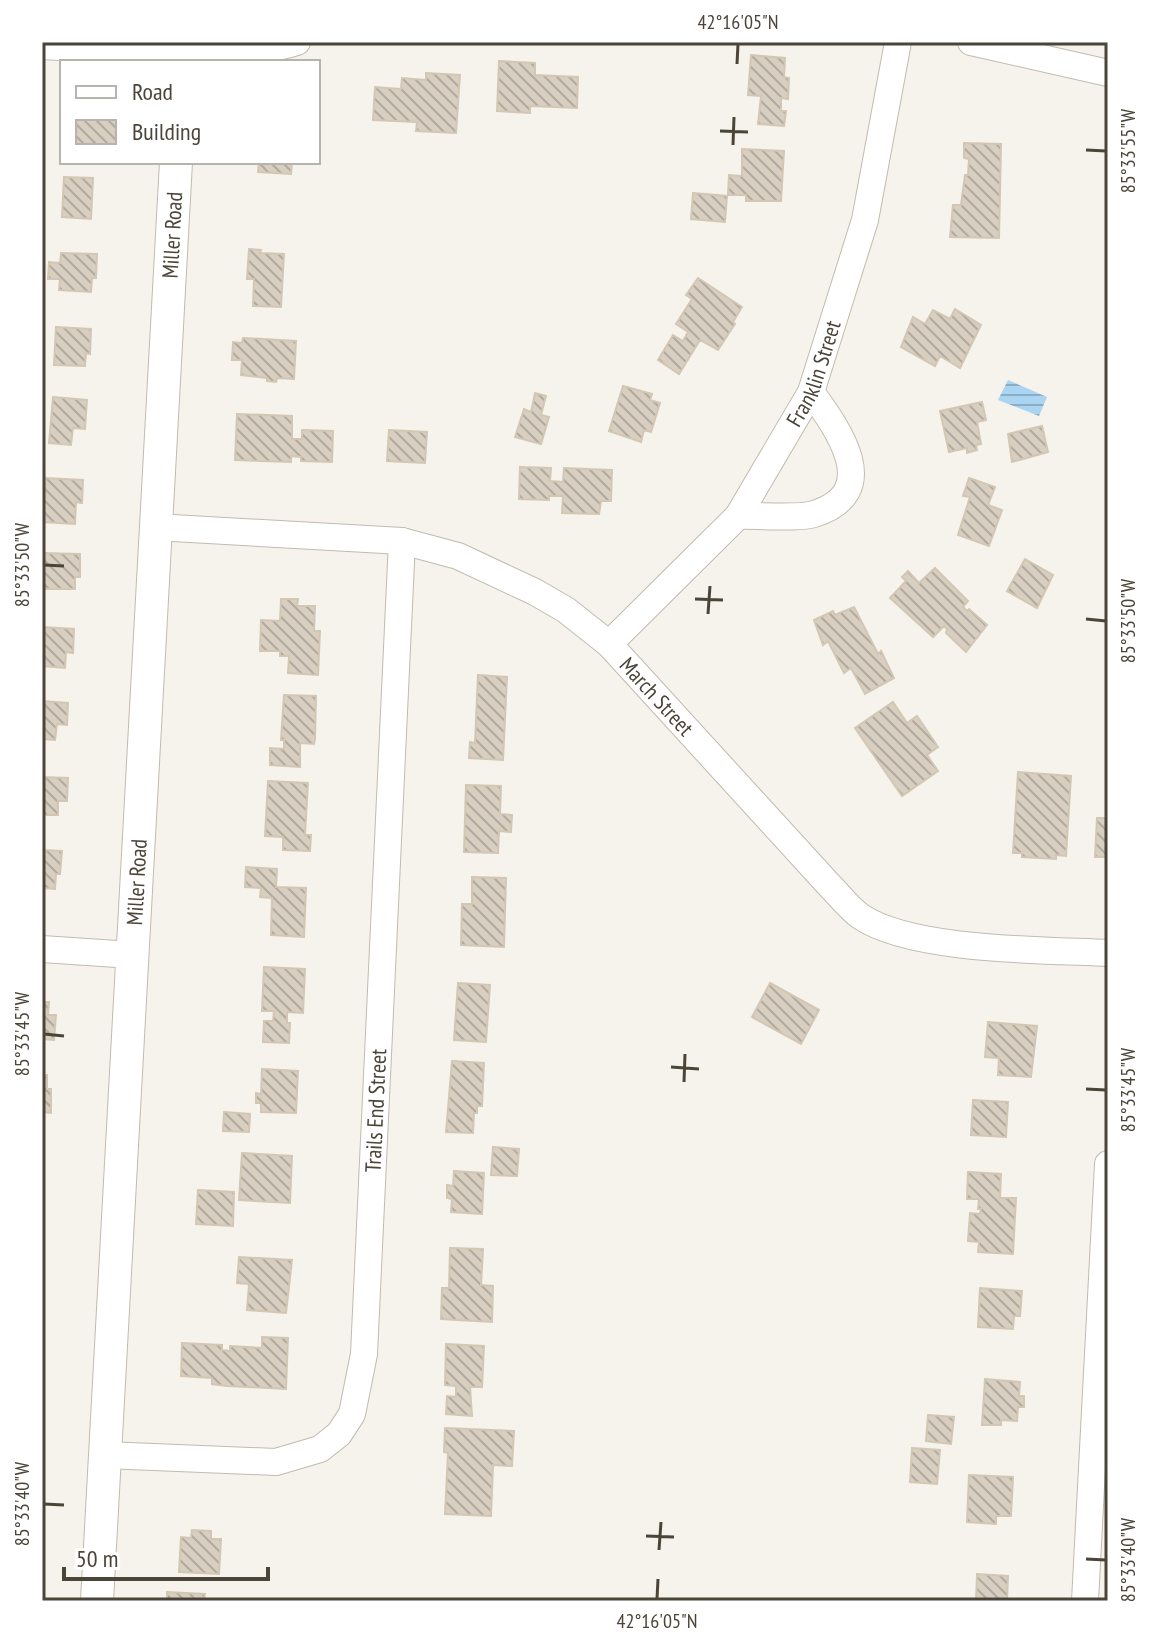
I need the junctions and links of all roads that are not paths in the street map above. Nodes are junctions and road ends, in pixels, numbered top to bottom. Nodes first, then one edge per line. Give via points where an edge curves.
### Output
1 (297, 42) edge
2 (898, 42) edge
3 (971, 42) edge
4 (42, 46) edge
5 (183, 52) edge
6 (1108, 73) edge
7 (176, 164) edge
8 (811, 392) junction
9 (738, 516) junction
10 (155, 527) junction
11 (402, 541) junction
12 (609, 644) junction
13 (42, 949) edge
14 (1108, 953) edge
15 (132, 955) junction
16 (1108, 1164) edge
17 (105, 1455) junction
18 (97, 1601) edge
19 (1085, 1601) edge

1 - 5 street via 248,51
2 - 8 street, Franklin Street via 865,220
3 - 6 street
4 - 5 street
7 - 10 street, Miller Road
8 - 9 street, Franklin Street
8 - 9 street via 852,462 850,486 837,502 813,515
9 - 12 street, Franklin Street
10 - 11 street, March Street
10 - 15 street, Miller Road
11 - 12 street, March Street via 458,556 535,592
11 - 17 street, Trails End Street via 364,1354 352,1414 320,1449 276,1462
12 - 14 street, March Street via 860,915 905,935 981,946
13 - 15 street
15 - 17 street, Miller Road
16 - 19 street
17 - 18 street, Miller Road

